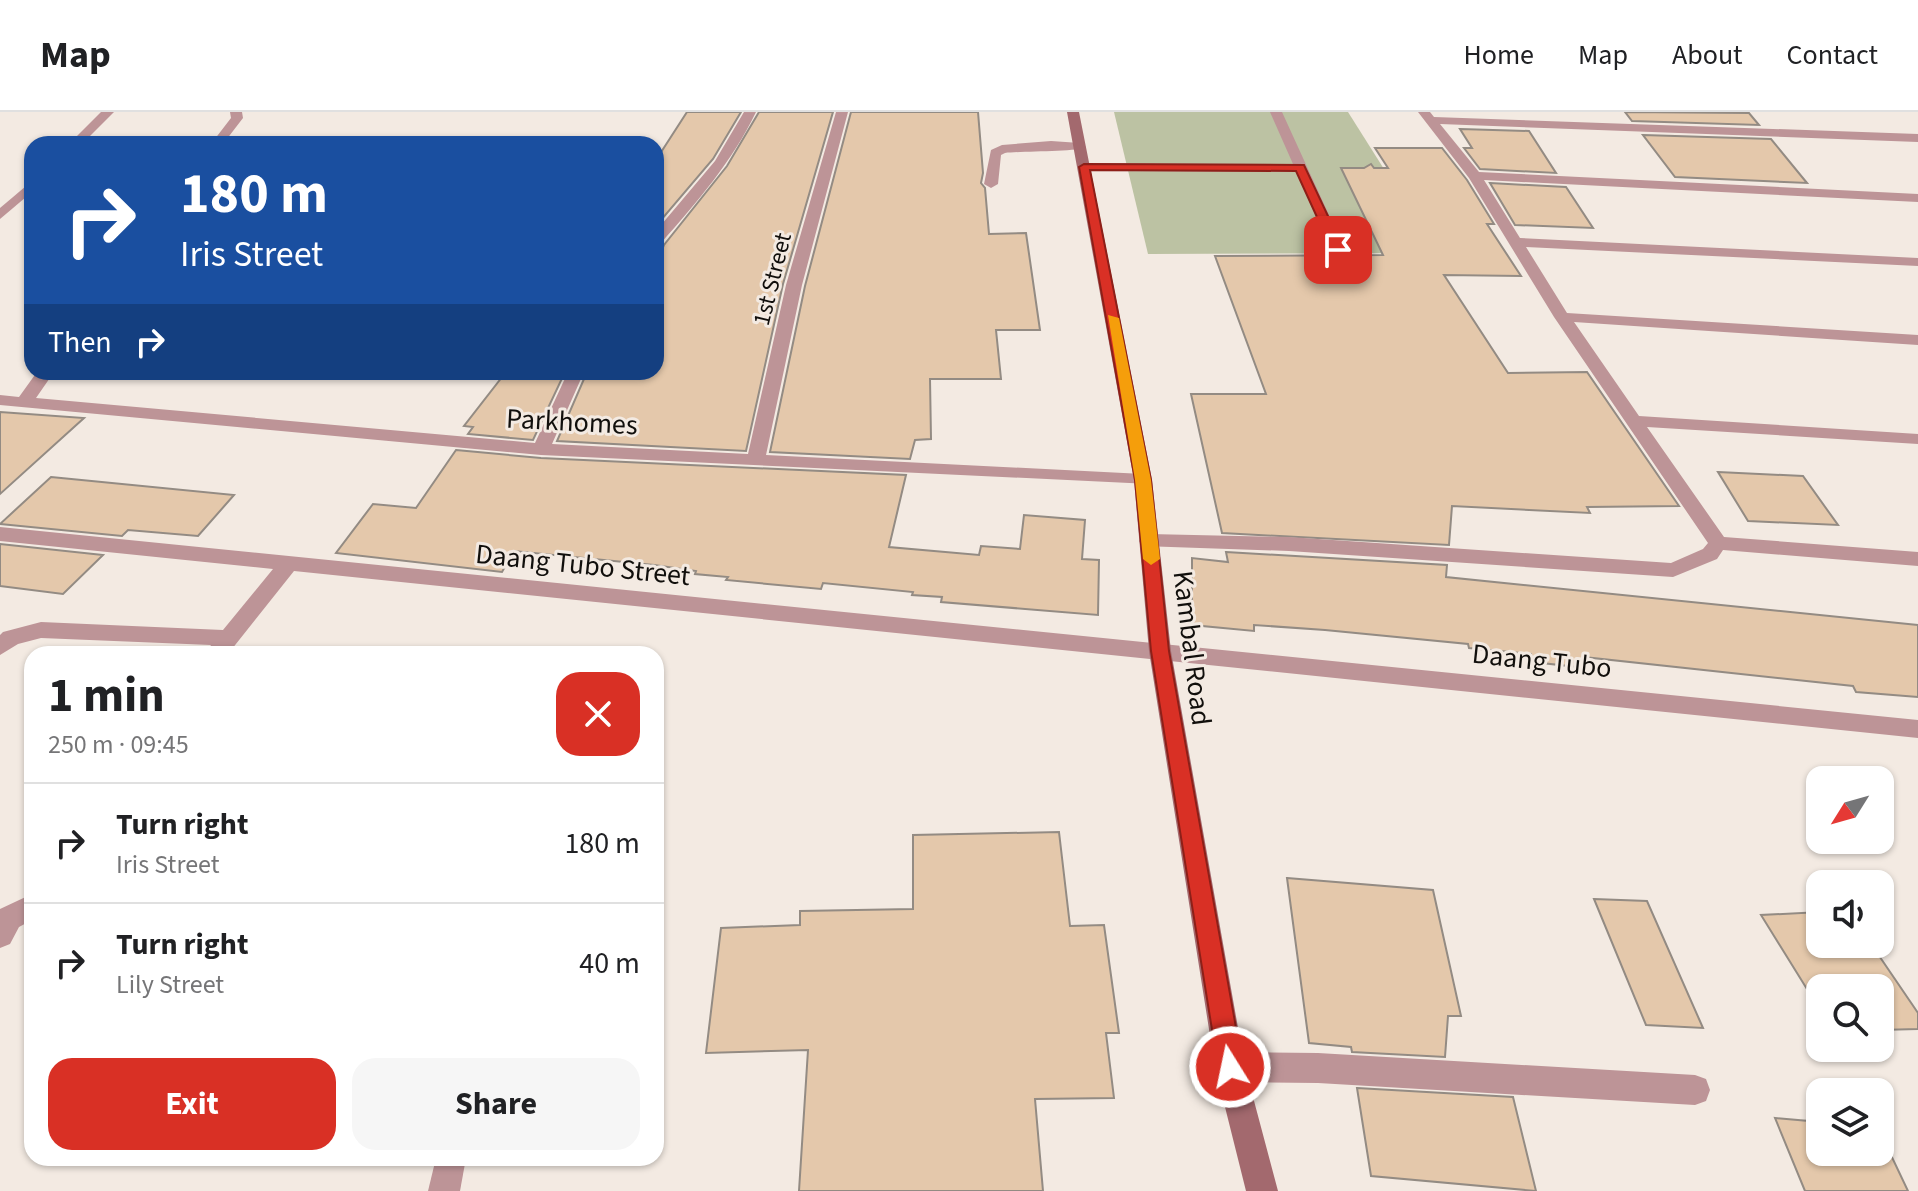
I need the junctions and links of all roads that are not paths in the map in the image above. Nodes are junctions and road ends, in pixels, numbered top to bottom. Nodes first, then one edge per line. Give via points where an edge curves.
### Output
1 (108, 112) edge
2 (236, 112) edge
3 (750, 112) edge
4 (842, 112) edge
5 (1073, 112) edge
6 (1276, 112) edge
7 (1426, 116) edge
8 (83, 136) edge
9 (223, 136) edge
10 (1918, 138) edge
11 (1082, 157) junction
12 (1300, 168) junction
13 (1475, 176) junction
14 (991, 184) dead end
15 (24, 192) edge
16 (1918, 198) edge
17 (0, 215) edge
18 (664, 231) edge
19 (1515, 242) junction
20 (1338, 250) dead end
21 (1918, 262) edge
22 (1562, 317) junction
23 (1918, 340) edge
24 (40, 380) edge
25 (572, 380) edge
26 (0, 400) edge
27 (24, 402) junction
28 (1636, 421) junction
29 (1918, 439) edge
30 (541, 449) junction
31 (756, 459) junction
32 (1143, 480) junction
33 (0, 534) edge
34 (1149, 541) junction
35 (1718, 543) junction
36 (1918, 559) edge
37 (290, 562) junction
38 (221, 646) edge
39 (0, 647) edge
40 (1160, 651) junction
41 (1918, 729) edge
42 (1230, 1067) junction
43 (1695, 1090) dead end
44 (1262, 1191) edge

1 - 8 street
2 - 9 street
3 - 18 street via 702,189
4 - 31 street, 1st Street via 794,285
5 - 11 main road, Kambal Road
6 - 12 street
7 - 10 street
7 - 13 street
11 - 12 street
11 - 14 street via 1051,145 1002,149 995,153
11 - 32 main road, Kambal Road
12 - 20 street
13 - 16 street
13 - 19 street
15 - 17 street
19 - 21 street
19 - 22 street
22 - 23 street
22 - 28 street
24 - 27 street
25 - 30 street
26 - 27 street, Parkhomes
27 - 30 street, Parkhomes
28 - 29 street
28 - 35 street
30 - 31 street, Parkhomes
31 - 32 street, Parkhomes
32 - 34 main road, Kambal Road
33 - 37 street, Daang Tubo Street
34 - 35 street via 1289,544 1673,570 1710,554
34 - 40 main road, Kambal Road
35 - 36 street
37 - 38 street
37 - 40 street, Daang Tubo Street
38 - 39 street via 41,630 11,638
40 - 41 street, Daang Tubo
40 - 42 main road, Kambal Road
42 - 43 street
42 - 44 main road, Kambal Road

